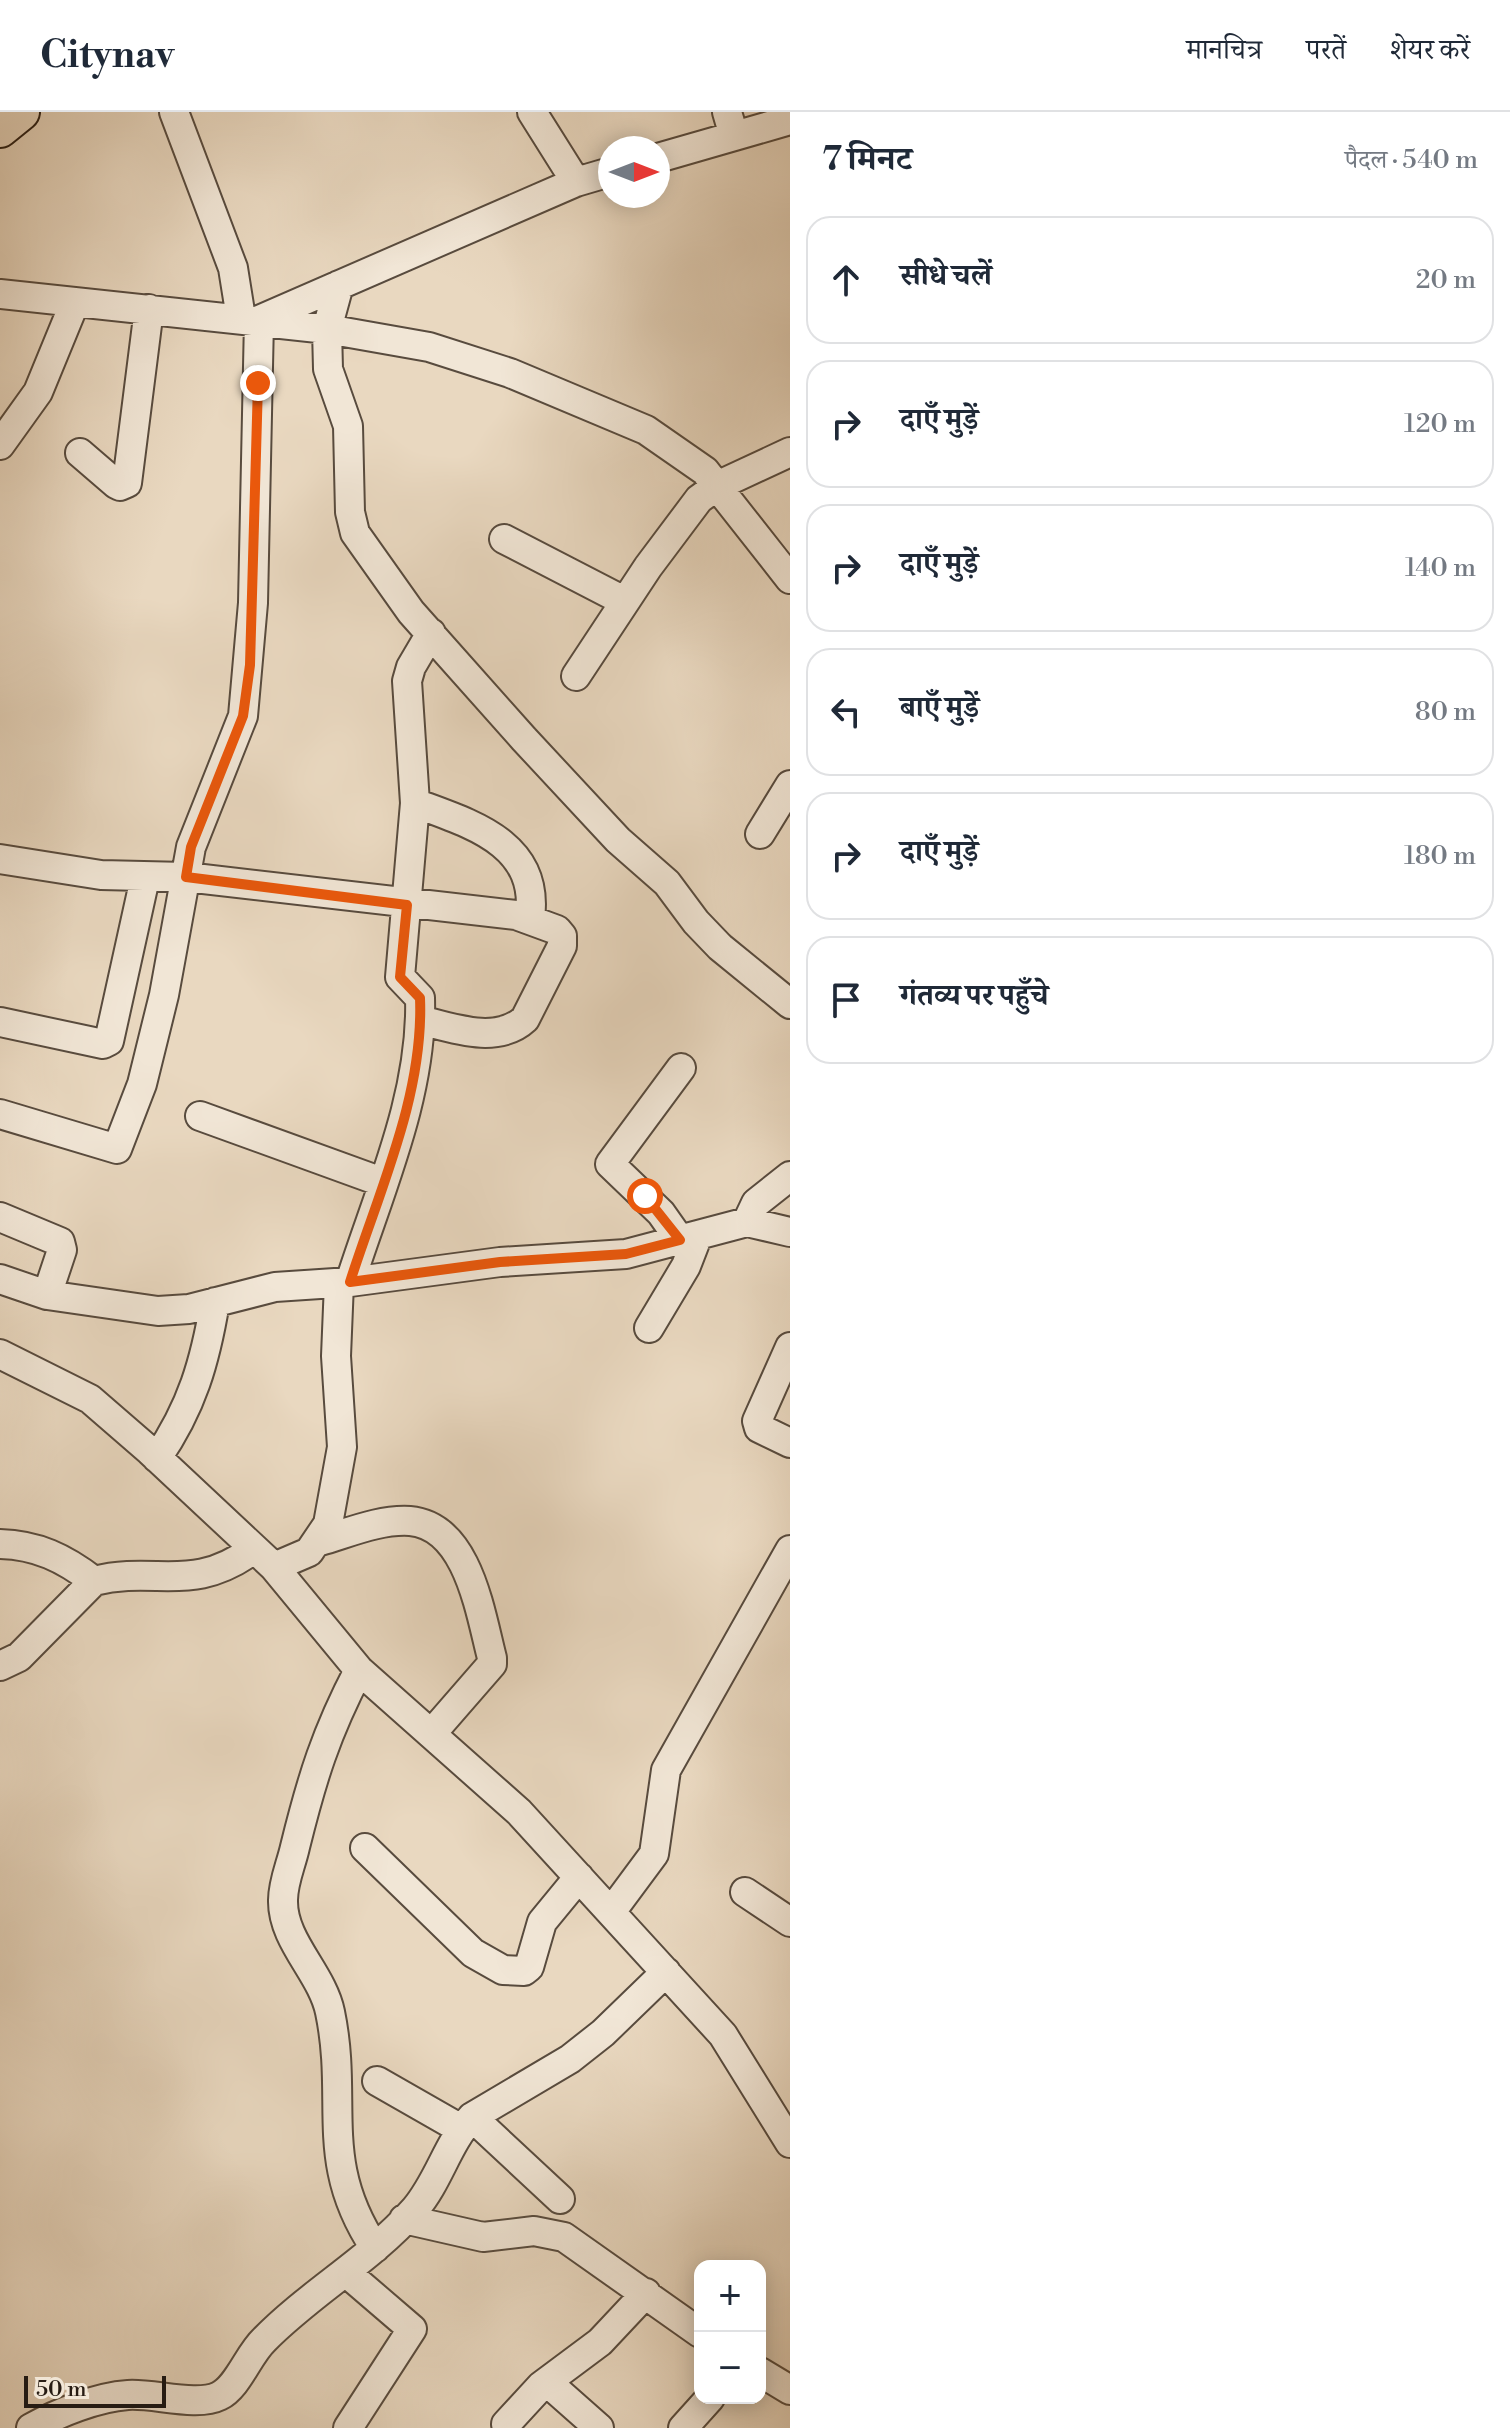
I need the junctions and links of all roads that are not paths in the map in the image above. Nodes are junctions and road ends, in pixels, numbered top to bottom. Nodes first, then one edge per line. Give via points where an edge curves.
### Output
1 (21, 112) edge
2 (174, 112) edge
3 (532, 112) edge
4 (790, 120) edge
5 (731, 124) edge
6 (0, 129) edge
7 (670, 152) edge
8 (598, 176) edge
9 (576, 182) junction
10 (339, 285) junction
11 (0, 294) edge
12 (75, 302) junction
13 (149, 309) junction
14 (250, 319) junction
15 (327, 329) junction
16 (0, 445) edge
17 (790, 452) edge
18 (80, 453) dead end
19 (717, 486) junction
20 (504, 539) dead end
21 (790, 579) edge
22 (624, 601) junction
23 (431, 633) junction
24 (576, 676) dead end
25 (790, 785) edge
26 (415, 803) junction
27 (760, 834) dead end
28 (0, 859) edge
29 (186, 877) junction
30 (145, 878) junction
31 (407, 905) junction
32 (530, 918) junction
33 (790, 1004) edge
34 (420, 1020) junction
35 (0, 1022) edge
36 (681, 1068) dead end
37 (0, 1114) edge
38 (200, 1116) dead end
39 (790, 1176) edge
40 (382, 1182) junction
41 (0, 1217) edge
42 (747, 1222) junction
43 (790, 1232) edge
44 (689, 1238) junction
45 (0, 1279) edge
46 (344, 1282) junction
47 (47, 1295) junction
48 (215, 1302) junction
49 (649, 1328) dead end
50 (790, 1347) edge
51 (0, 1354) edge
52 (790, 1443) edge
53 (157, 1458) junction
54 (320, 1541) junction
55 (0, 1544) edge
56 (790, 1550) edge
57 (264, 1558) junction
58 (782, 1580) edge
59 (94, 1581) junction
60 (0, 1666) edge
61 (359, 1670) junction
62 (432, 1733) junction
63 (365, 1848) dead end
64 (579, 1877) junction
65 (745, 1892) dead end
66 (611, 1912) junction
67 (790, 1922) edge
68 (666, 1972) junction
69 (377, 2081) dead end
70 (466, 2123) junction
71 (790, 2143) edge
72 (560, 2199) dead end
73 (404, 2219) junction
74 (375, 2248) junction
75 (348, 2274) junction
76 (646, 2293) junction
77 (699, 2332) edge
78 (766, 2376) edge
79 (547, 2382) junction
80 (790, 2390) edge
81 (705, 2404) edge
82 (506, 2424) dead end
83 (31, 2428) edge
84 (348, 2428) edge
85 (599, 2428) edge
86 (683, 2428) edge

1 - 6 main road
2 - 14 street
3 - 9 street
4 - 5 street
5 - 7 street
8 - 9 street
9 - 10 street
10 - 14 street
10 - 15 street
11 - 12 street
12 - 13 street
12 - 16 street via 38,392
13 - 14 street
13 - 18 street via 127,483 116,484
14 - 15 street
14 - 29 street via 250,665 243,716 191,847
15 - 19 street via 429,347 510,373 646,430 705,471
15 - 23 street via 328,369 348,426 351,522 403,601
17 - 19 street
19 - 21 street
19 - 22 street via 688,513
20 - 22 street
22 - 24 street
23 - 26 street via 407,681
23 - 33 street via 618,840 667,883 696,922
25 - 27 street
26 - 31 street
26 - 32 street via 505,844 528,881
28 - 30 street
29 - 30 street
29 - 31 street
29 - 37 street via 142,1084 117,1149
30 - 35 street via 109,1041
31 - 32 street
31 - 34 street via 400,977 419,993
32 - 34 street via 557,930 563,939 525,1019 507,1031 490,1033
34 - 40 street via 412,1086
36 - 44 street via 610,1164
38 - 40 street
39 - 42 street via 756,1203
40 - 46 street
41 - 47 street via 60,1242
42 - 43 street
42 - 44 street
44 - 46 street via 626,1254 500,1262
44 - 49 street via 686,1266
45 - 47 street
46 - 48 street via 275,1287
46 - 54 street via 336,1356 342,1447
47 - 48 street via 158,1311
48 - 53 street via 195,1388 181,1423
50 - 52 street via 757,1421 759,1428
51 - 53 street via 90,1399
53 - 57 street
54 - 57 street via 309,1552
54 - 62 street via 409,1521 427,1525 451,1541 472,1586 492,1664
55 - 59 street via 38,1549
56 - 58 street
57 - 59 street via 204,1575
57 - 61 street
58 - 66 street via 666,1770 654,1854
59 - 60 street via 19,1657
61 - 62 street
61 - 74 street via 314,1770 282,1902 329,2009 342,2178 357,2221
62 - 64 street via 519,1812
63 - 64 street via 473,1953 503,1970 529,1967 542,1922
64 - 66 street
65 - 67 street
66 - 68 street
68 - 70 street via 570,2059
68 - 71 street via 723,2035
69 - 70 street
70 - 72 street
70 - 73 street via 430,2187
73 - 74 street
73 - 76 street via 496,2238 548,2231
74 - 75 street
75 - 83 street via 270,2333 216,2398 128,2395
75 - 84 street via 412,2329
76 - 77 street
76 - 79 street via 600,2342
78 - 80 street
79 - 82 street
79 - 85 street
81 - 86 street

